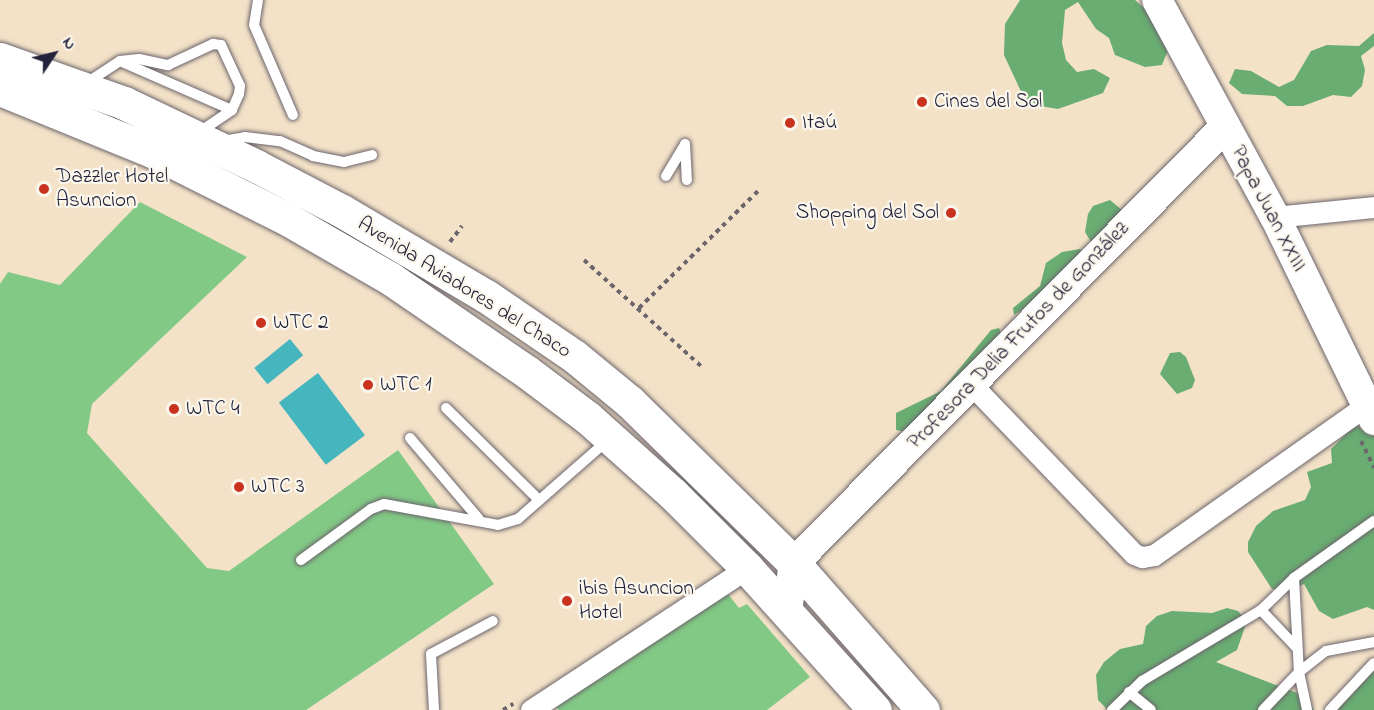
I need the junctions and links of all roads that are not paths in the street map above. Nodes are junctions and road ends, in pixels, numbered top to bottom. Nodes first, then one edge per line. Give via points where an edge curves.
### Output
1 (258, 0) edge
2 (1157, 0) edge
3 (0, 59) edge
4 (120, 61) junction
5 (80, 87) junction
6 (0, 89) edge
7 (232, 110) junction
8 (293, 115) dead end
9 (1224, 128) junction
10 (203, 139) junction
11 (372, 155) dead end
12 (666, 176) dead end
13 (687, 180) dead end
14 (1374, 207) edge
15 (1275, 217) junction
16 (438, 311) junction
17 (602, 380) junction
18 (970, 383) junction
19 (446, 408) dead end
20 (1371, 413) edge
21 (410, 438) dead end
22 (610, 438) junction
23 (539, 500) junction
24 (479, 519) junction
25 (1374, 521) edge
26 (803, 553) junction
27 (301, 560) dead end
28 (747, 568) junction
29 (1294, 578) junction
30 (1261, 610) junction
31 (787, 611) junction
32 (493, 621) dead end
33 (1374, 642) edge
34 (1297, 648) junction
35 (1374, 663) edge
36 (1299, 672) junction
37 (1130, 692) junction
38 (434, 710) edge
39 (531, 710) edge
40 (875, 710) edge
41 (923, 710) edge
42 (1112, 710) edge
43 (1151, 710) edge
44 (1263, 710) edge
45 (1307, 710) edge
46 (1330, 710) edge

1 - 8 lane via 254,26
2 - 9 street, Papa Juan XXIII
3 - 5 highway, Avenida Aviadores del Chaco
4 - 5 lane
4 - 7 lane
4 - 7 lane via 139,59 168,64 213,44 221,45 240,86
5 - 10 highway, Avenida Aviadores del Chaco
6 - 16 highway, Avenida Aviadores del Chaco via 106,130 245,197 337,246
7 - 10 lane
9 - 15 street, Papa Juan XXIII
9 - 18 street, Profesora Delia Frutos de González
10 - 11 lane via 245,137 280,141 312,156 345,162
10 - 17 highway, Avenida Aviadores del Chaco via 342,211 486,296
12 - 13 lane via 685,144
14 - 15 street
15 - 20 street, Papa Juan XXIII
16 - 17 highway via 482,321 552,370
16 - 22 highway, Avenida Aviadores del Chaco via 527,372
17 - 26 highway, Avenida Aviadores del Chaco
18 - 20 street via 1134,554 1142,557 1154,555
18 - 26 street, Profesora Delia Frutos de González
19 - 23 lane
21 - 24 lane
22 - 23 lane
22 - 28 highway, Avenida Aviadores del Chaco
23 - 24 lane via 509,523 498,525
24 - 27 lane via 384,504 371,509
25 - 29 lane
26 - 31 street
26 - 41 highway, Avenida Aviadores del Chaco
28 - 31 highway, Avenida Aviadores del Chaco
28 - 39 street
29 - 30 lane
29 - 34 lane
30 - 34 lane
30 - 37 lane
31 - 40 highway, Avenida Aviadores del Chaco
32 - 38 lane via 431,654
33 - 36 lane via 1326,651
34 - 36 lane
35 - 46 lane
36 - 44 lane
36 - 45 lane
37 - 42 lane
37 - 43 lane

